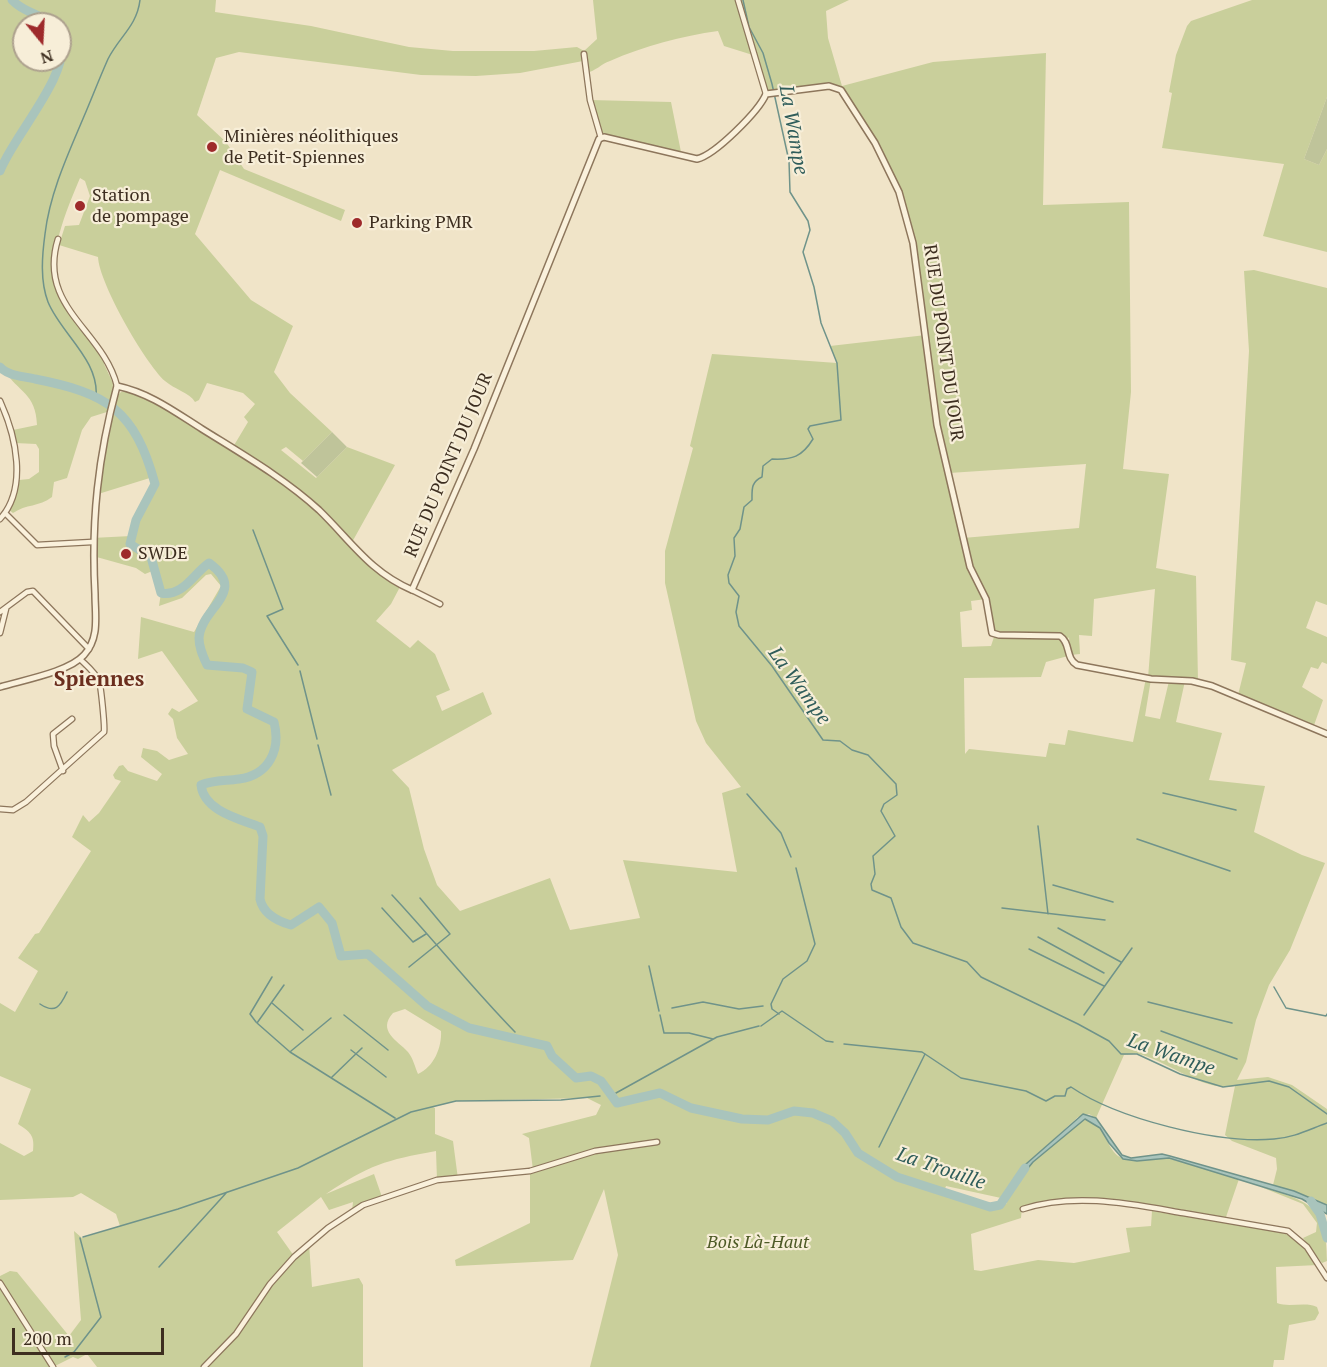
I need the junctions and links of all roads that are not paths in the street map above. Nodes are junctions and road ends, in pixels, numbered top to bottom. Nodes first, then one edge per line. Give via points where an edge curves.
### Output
1 (738, 0) edge
2 (584, 54) dead end
3 (768, 94) junction
4 (601, 138) junction
5 (58, 239) dead end
6 (117, 386) junction
7 (0, 401) edge
8 (5, 513) junction
9 (0, 519) edge
10 (92, 542) junction
11 (412, 590) junction
12 (440, 603) dead end
13 (6, 609) junction
14 (0, 612) edge
15 (0, 633) edge
16 (89, 649) junction
17 (80, 659) junction
18 (0, 687) edge
19 (72, 719) dead end
20 (1327, 734) edge
21 (63, 771) junction
22 (0, 808) edge
23 (657, 1142) dead end
24 (1023, 1209) dead end
25 (1327, 1278) edge
26 (0, 1283) edge
27 (53, 1367) edge
28 (204, 1367) edge

1 - 3 street
2 - 4 street via 590,100
3 - 4 street via 752,114 701,158 687,159
3 - 20 street, RUE DU POINT DU JOUR via 829,86 841,90 875,143 899,192 915,251 937,425 968,557 986,599 992,633 1060,636 1066,642 1070,659 1077,665 1205,684
4 - 11 street, RUE DU POINT DU JOUR
5 - 6 street via 54,260 57,292 106,362
6 - 10 street via 95,495
6 - 11 street via 179,412 265,469 318,510 379,572
7 - 8 street via 11,432 16,471 15,490
8 - 9 street
8 - 10 street via 38,545
10 - 16 street via 96,630
11 - 12 street
13 - 14 street
13 - 15 street
13 - 16 street via 33,591
16 - 17 street
17 - 18 street
17 - 21 street via 100,685 105,729
19 - 21 street via 53,734
21 - 22 street via 19,807
23 - 28 street via 595,1151 530,1171 437,1180 363,1204 294,1257 236,1334
24 - 25 street via 1058,1201 1134,1204 1294,1234
26 - 27 street

